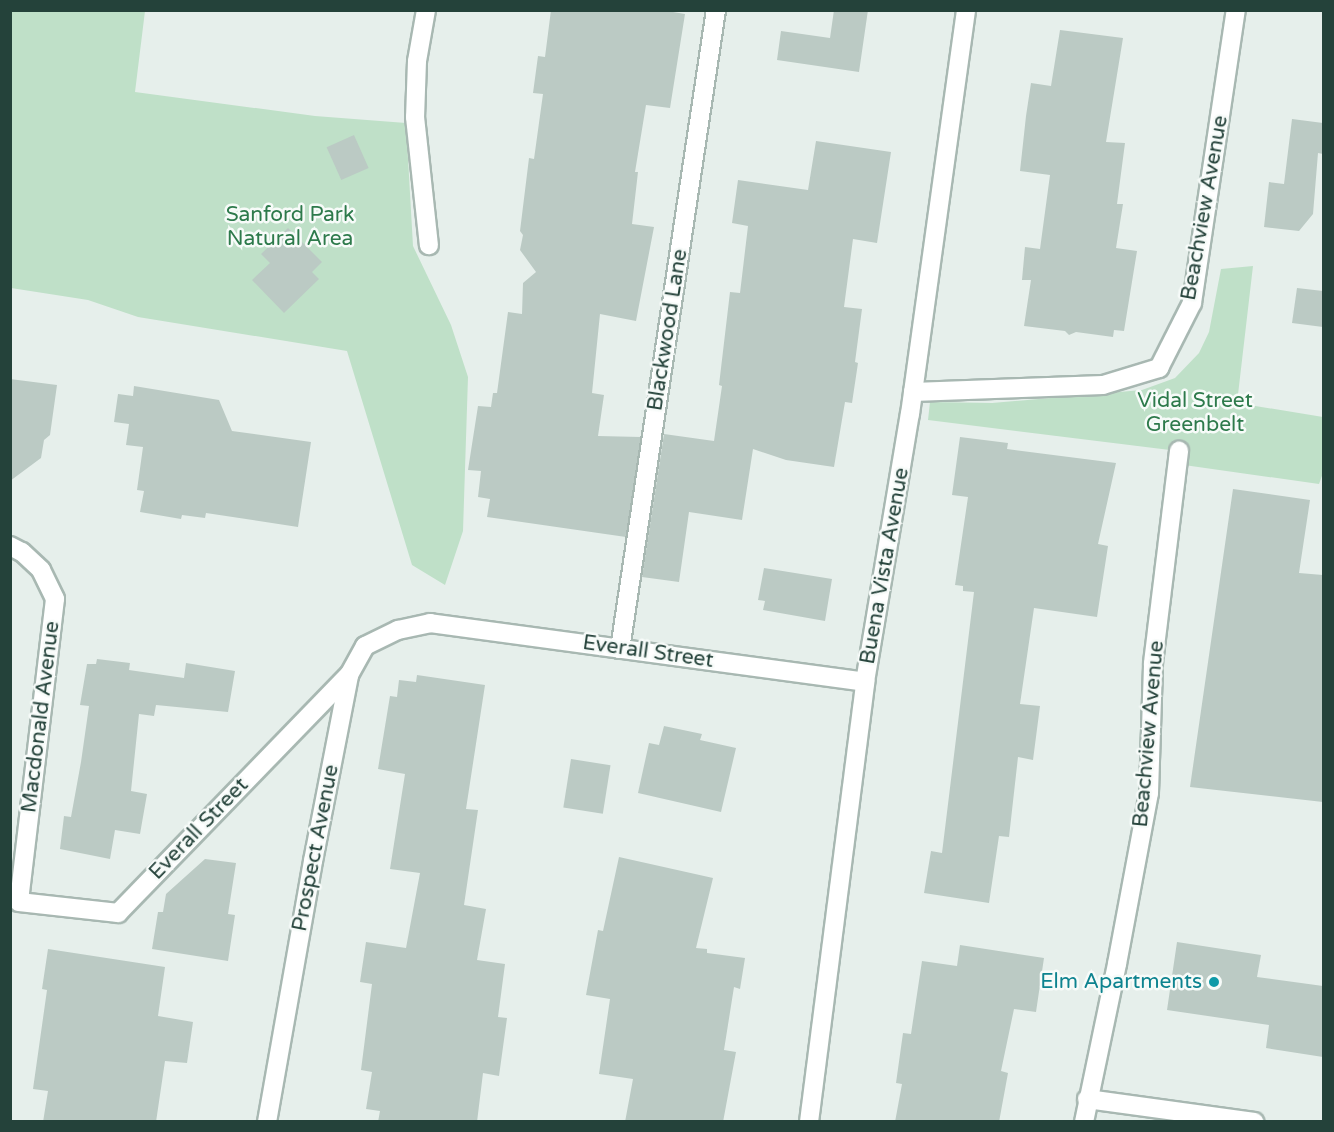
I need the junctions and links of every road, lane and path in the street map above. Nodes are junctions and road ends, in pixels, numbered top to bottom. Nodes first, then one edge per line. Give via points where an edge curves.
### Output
1 (426, 10) edge
2 (716, 10) edge
3 (966, 10) edge
4 (1236, 10) edge
5 (429, 245) dead end
6 (913, 392) junction
7 (1179, 451) dead end
8 (10, 546) edge
9 (430, 623) joint
10 (620, 649) junction
11 (349, 675) junction
12 (865, 682) junction
13 (19, 902) joint
14 (1087, 1099) junction
15 (267, 1122) edge
16 (809, 1122) edge
17 (1084, 1122) edge
18 (1254, 1122) edge

1 - 5 street via 417,61 415,117
2 - 10 street, Blackwood Lane
3 - 6 street, Buena Vista Avenue
4 - 6 street, Beachview Avenue via 1192,303 1159,369 1103,385
6 - 12 street, Buena Vista Avenue
7 - 14 street, Beachview Avenue via 1153,663 1149,793
8 - 13 street, Macdonald Avenue via 42,570 55,599
9 - 10 street, Everall Street
9 - 11 street, Prospect Avenue via 398,630 365,646
10 - 12 street, Everall Street
11 - 13 street, Everall Street via 118,913
11 - 15 street, Prospect Avenue
12 - 16 street, Buena Vista Avenue
14 - 17 street, Beachview Avenue
14 - 18 street

